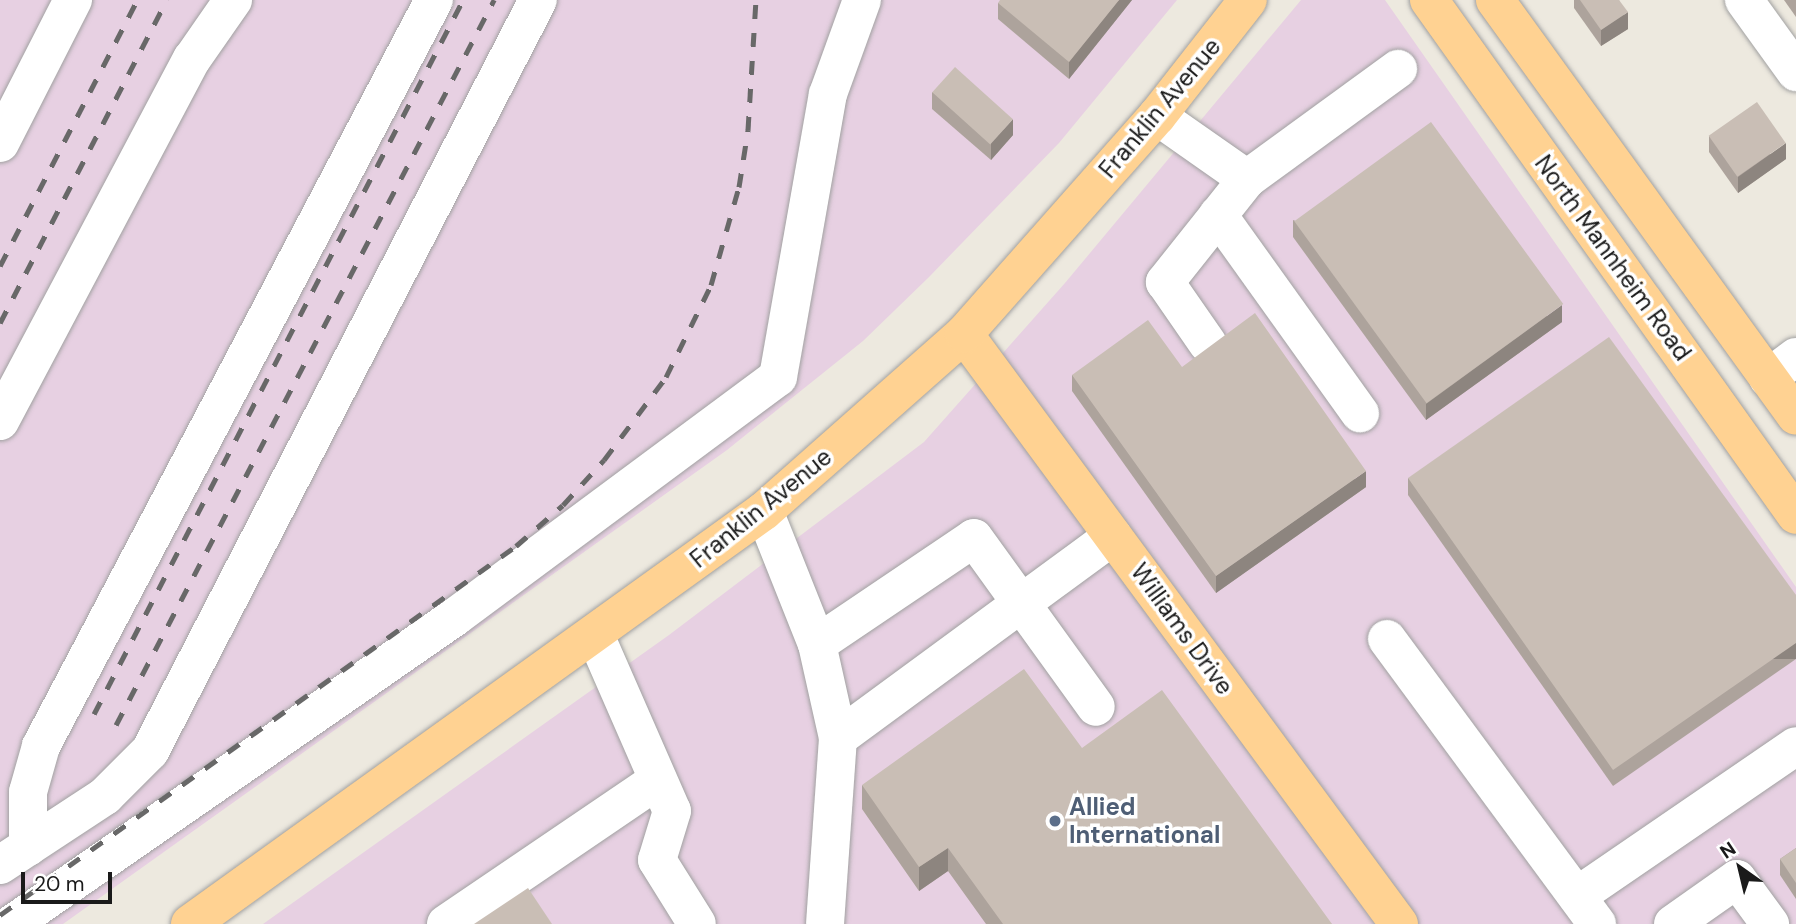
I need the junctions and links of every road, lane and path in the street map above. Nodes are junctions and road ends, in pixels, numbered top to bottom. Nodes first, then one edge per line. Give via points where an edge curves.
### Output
1 (73, 0) edge
2 (233, 0) edge
3 (434, 0) edge
4 (538, 0) edge
5 (862, 0) edge
6 (1248, 0) edge
7 (1429, 0) edge
8 (1495, 0) edge
9 (1744, 0) edge
10 (1398, 69) dead end
11 (1796, 72) edge
12 (1157, 116) junction
13 (0, 143) edge
14 (1247, 179) junction
15 (1218, 215) junction
16 (964, 334) junction
17 (1208, 344) edge
18 (1782, 367) edge
19 (1360, 414) dead end
20 (1796, 416) edge
21 (0, 421) edge
22 (764, 511) junction
23 (1796, 515) edge
24 (1113, 536) junction
25 (1020, 604) junction
26 (595, 635) junction
27 (1387, 639) dead end
28 (817, 644) junction
29 (1096, 707) dead end
30 (838, 738) junction
31 (1796, 746) edge
32 (658, 780) junction
33 (14, 856) edge
34 (1587, 910) edge
35 (12, 924) edge
36 (190, 924) edge
37 (446, 924) edge
38 (697, 924) edge
39 (825, 924) edge
40 (1399, 924) edge
41 (1672, 924) edge
42 (1770, 924) edge

1 - 13 lane
2 - 21 lane via 192,59
3 - 33 lane via 41,746
4 - 33 lane via 150,751 106,796
5 - 35 lane via 828,94 778,377 455,617
6 - 12 main road, Franklin Avenue
7 - 23 main road, North Mannheim Road
8 - 18 main road via 1585,126
9 - 11 lane
10 - 14 lane
12 - 14 lane
12 - 16 main road, Franklin Avenue
14 - 15 lane
15 - 17 lane via 1164,282
15 - 19 lane
16 - 22 main road, Franklin Avenue
16 - 24 main road, Williams Drive
18 - 20 main road
22 - 26 main road, Franklin Avenue
22 - 28 lane
24 - 25 lane
24 - 40 main road, Williams Drive
25 - 28 lane via 974,538
25 - 29 lane
25 - 30 lane
26 - 32 lane
26 - 36 main road, Franklin Avenue
27 - 34 lane
28 - 30 lane
30 - 39 lane
31 - 34 lane
32 - 37 lane
32 - 38 lane via 672,811 657,860
41 - 42 lane via 1737,879

